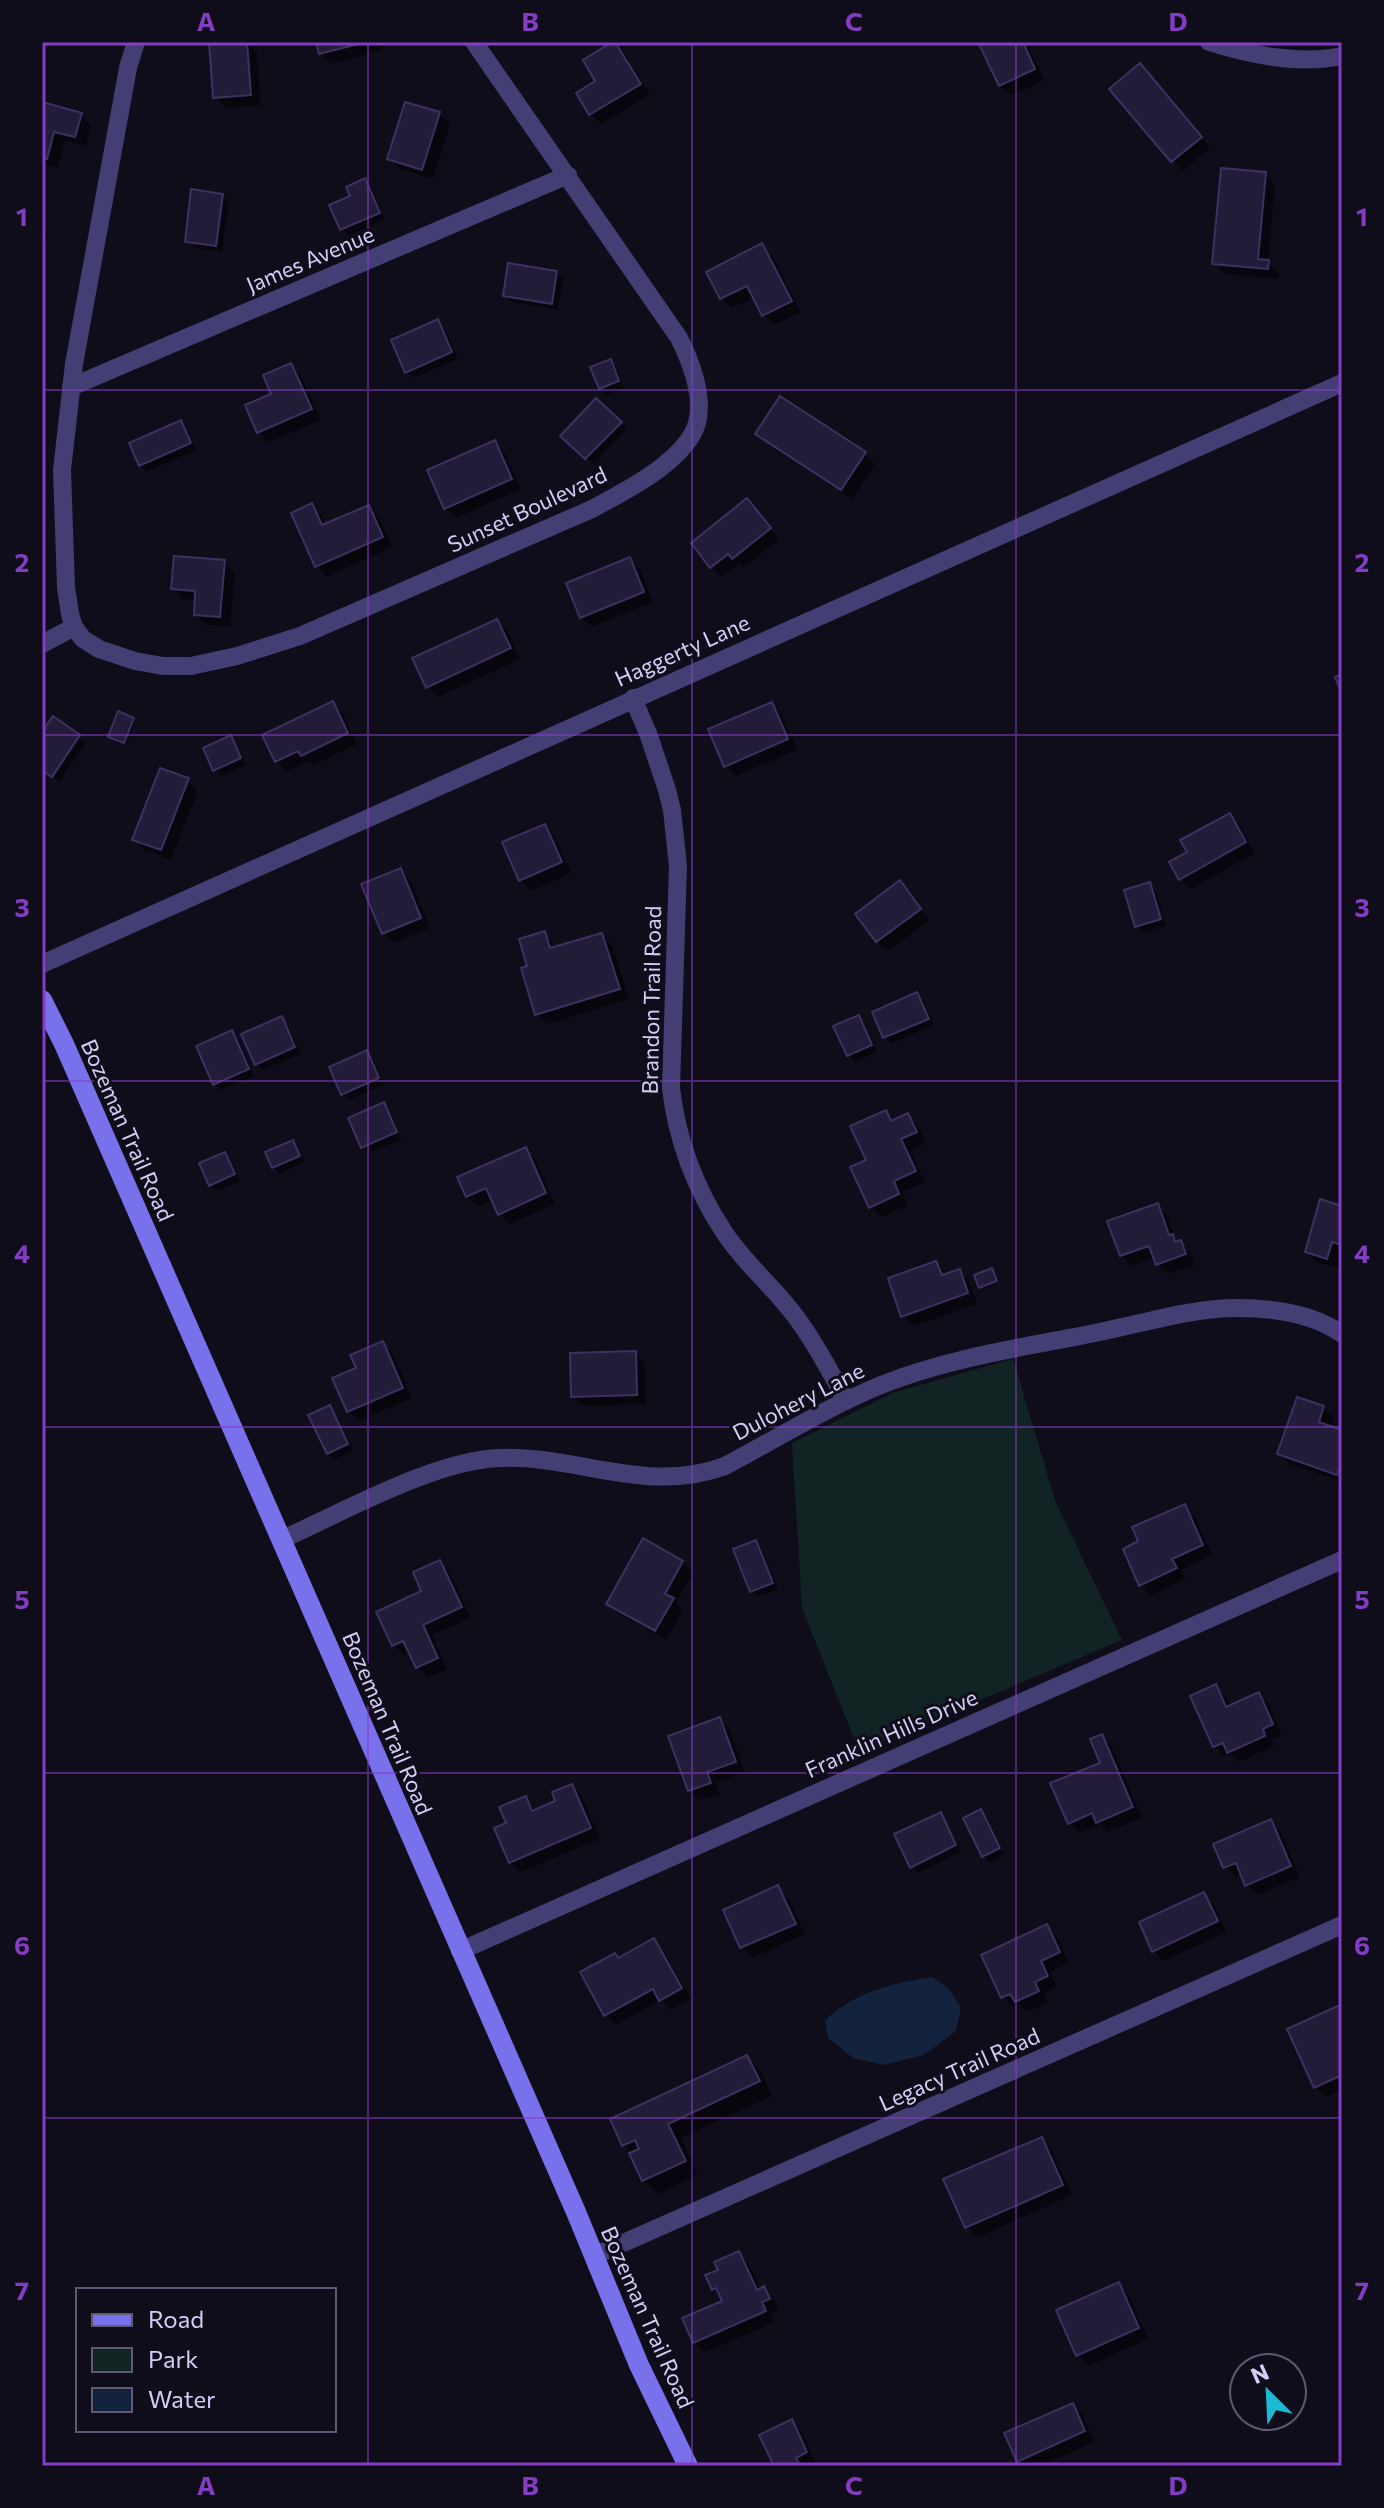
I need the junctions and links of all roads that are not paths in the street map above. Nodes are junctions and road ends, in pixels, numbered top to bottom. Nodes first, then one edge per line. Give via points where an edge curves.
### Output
1 (136, 42) edge
2 (474, 42) edge
3 (1209, 42) edge
4 (1342, 56) edge
5 (568, 175) junction
6 (1342, 383) edge
7 (71, 387) junction
8 (74, 627) junction
9 (42, 644) edge
10 (633, 698) junction
11 (42, 964) edge
12 (42, 1000) edge
13 (1342, 1334) edge
14 (846, 1401) junction
15 (283, 1539) junction
16 (1342, 1560) edge
17 (1342, 1925) edge
18 (460, 1951) junction
19 (594, 2256) junction
20 (688, 2466) edge

1 - 7 street
2 - 5 street, Sunset Boulevard
3 - 4 street via 1285,59
5 - 7 street, James Avenue
5 - 8 street, Sunset Boulevard via 687,355 699,402 697,421 685,444 664,464 592,509 300,636 237,656 163,666 99,649
6 - 10 street, Haggerty Lane
7 - 8 street via 62,502 66,587
8 - 9 street
10 - 11 street, Haggerty Lane
10 - 14 street, Brandon Trail Road via 672,810 678,866 671,1088 686,1157 724,1233 797,1318
12 - 15 street, Bozeman Trail Road
13 - 14 street, Dulohery Lane via 1276,1310 1193,1313 976,1356 915,1372
14 - 15 street, Dulohery Lane via 704,1474 645,1477 499,1457 430,1474
15 - 18 street, Bozeman Trail Road
16 - 18 street, Franklin Hills Drive
17 - 19 street, Legacy Trail Road
18 - 19 street, Bozeman Trail Road
19 - 20 street, Bozeman Trail Road

